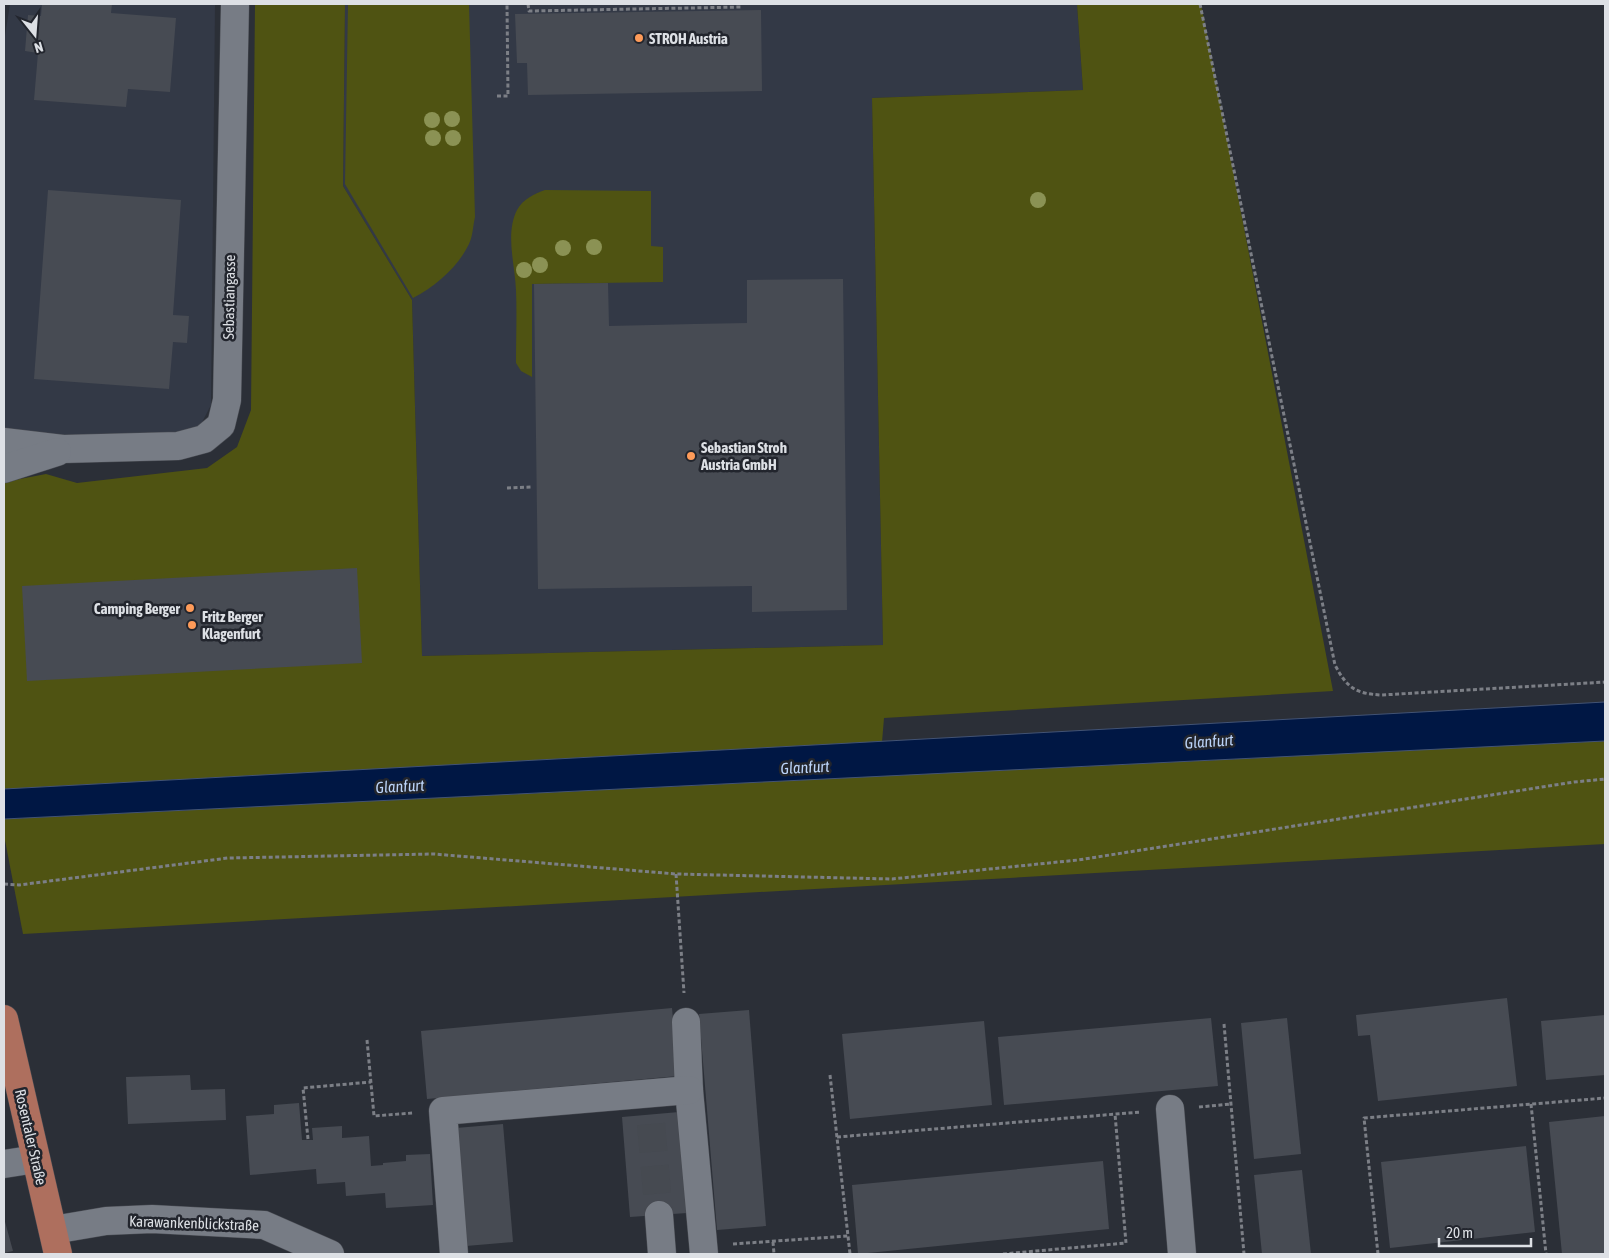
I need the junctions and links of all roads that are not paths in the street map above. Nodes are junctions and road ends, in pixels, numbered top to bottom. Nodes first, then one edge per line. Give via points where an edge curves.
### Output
1 (235, 4) edge
2 (4, 442) edge
3 (63, 450) junction
4 (4, 469) edge
5 (4, 1019) edge
6 (686, 1022) road end
7 (689, 1090) junction
8 (1170, 1109) road end
9 (36, 1158) junction
10 (4, 1164) edge
11 (659, 1215) tunnel mouth
12 (56, 1242) edge
13 (703, 1250) edge
14 (330, 1254) edge
15 (454, 1254) edge
16 (662, 1254) edge
17 (1182, 1254) edge

1 - 3 street, Sebastiangasse via 227,400 221,425 204,439 178,446
2 - 3 street, Sebastiangasse
3 - 4 street, Sebastiangasse
5 - 9 main road, Rosentaler Straße
6 - 7 street
7 - 13 street
7 - 15 street via 443,1111
8 - 17 street
9 - 10 street
9 - 12 main road, Rosentaler Straße
11 - 16 street
12 - 14 street, Karawankenblickstraße via 106,1221 152,1219 264,1225

